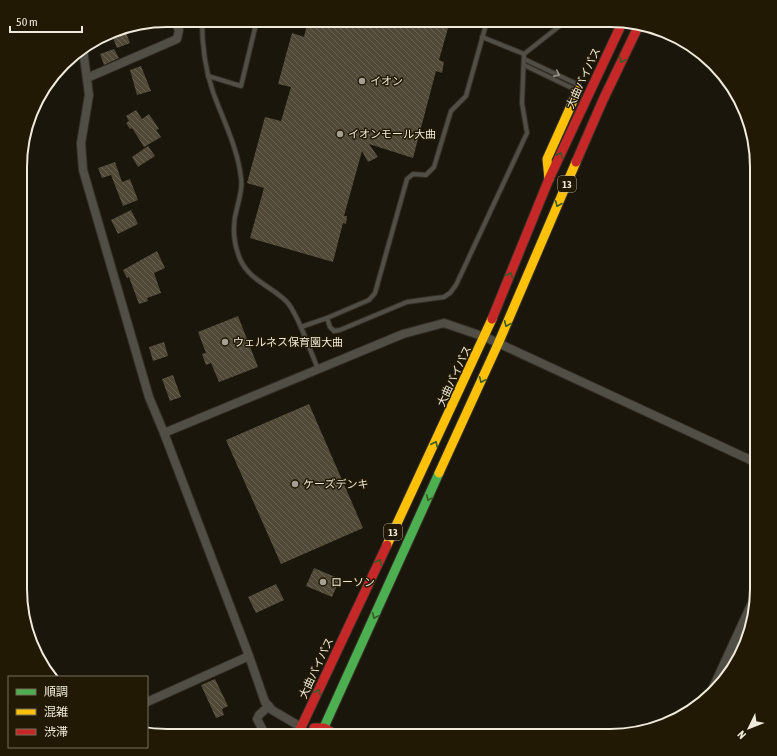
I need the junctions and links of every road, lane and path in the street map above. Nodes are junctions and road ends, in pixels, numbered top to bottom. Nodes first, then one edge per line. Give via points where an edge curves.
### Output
1 (178, 27) edge
2 (202, 27) edge
3 (255, 27) edge
4 (485, 27) edge
5 (558, 27) edge
6 (620, 27) edge
7 (637, 30) edge
8 (482, 37) junction
9 (524, 54) junction
10 (84, 55) edge
11 (524, 59) junction
12 (524, 65) junction
13 (208, 76) junction
14 (87, 78) junction
15 (578, 90) joint
16 (590, 90) junction
17 (549, 179) junction
18 (327, 318) junction
19 (301, 328) junction
20 (486, 337) junction
21 (498, 344) junction
22 (318, 369) junction
23 (164, 433) junction
24 (750, 460) edge
25 (748, 612) edge
26 (249, 656) junction
27 (717, 678) edge
28 (148, 702) edge
29 (269, 706) junction
30 (301, 727) junction
31 (262, 729) edge
32 (309, 729) edge
33 (323, 729) edge

1 - 14 street via 177,39
2 - 13 lane
3 - 13 lane via 240,86
4 - 8 lane
5 - 9 lane
6 - 16 highway, 大曲バイパス / 13
7 -> 21 highway, 13 via 603,100
8 - 9 lane
8 - 18 lane via 466,96 451,111 434,167 426,174 413,174 407,180 375,293 369,300
9 - 11 lane
10 - 14 street
11 - 12 lane
11 -> 16 lane
12 - 15 lane
12 - 18 lane via 522,103 527,133 456,286 444,297 407,302 340,330 334,331
13 - 19 lane via 235,151 242,180 233,235 240,260 256,280 286,302
14 - 23 street via 89,95 81,143 83,170 141,374
15 - 17 highway via 547,159
17 -> 16 highway, 大曲バイパス / 13
20 -> 17 highway, 大曲バイパス / 13
18 - 19 lane
19 - 22 lane
20 - 21 street
20 - 22 street via 444,323 403,334
30 -> 20 highway, 大曲バイパス / 13
21 - 24 street
21 -> 33 highway, 13
22 - 23 street
23 - 26 street
25 - 27 street
26 - 28 street
26 - 29 street via 259,688
29 - 30 street
29 - 31 street via 258,715 257,719
30 - 32 highway

